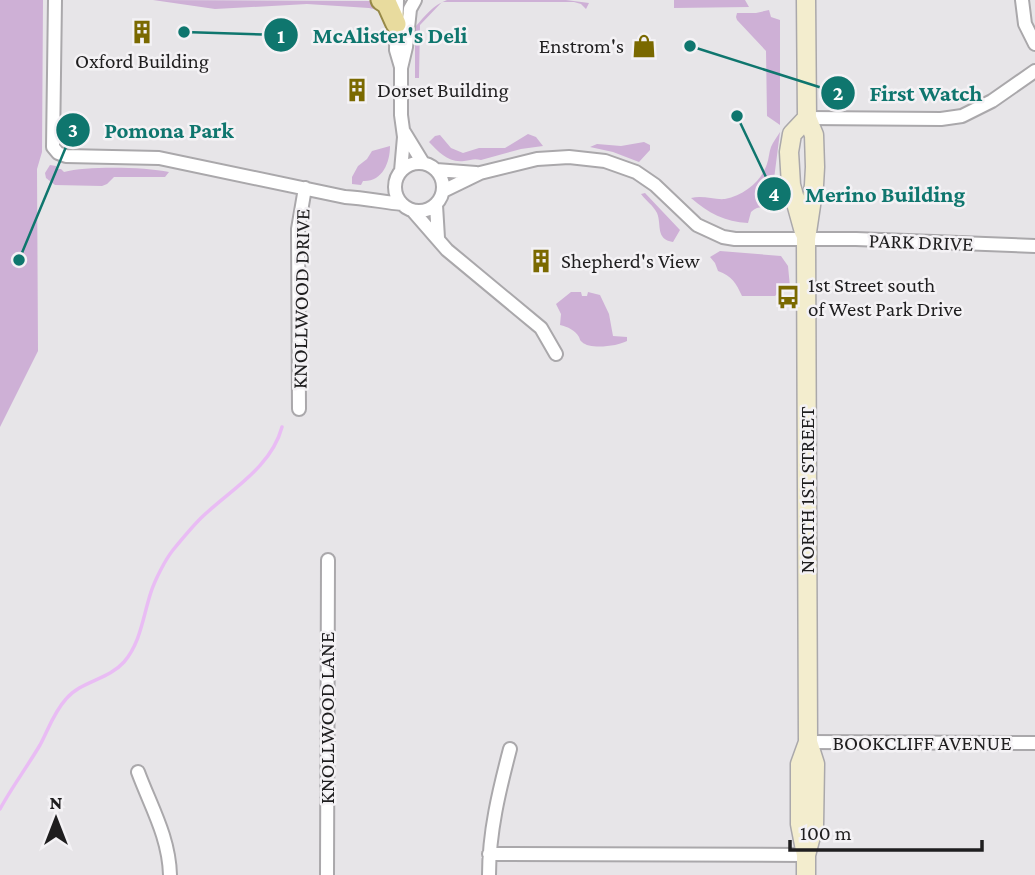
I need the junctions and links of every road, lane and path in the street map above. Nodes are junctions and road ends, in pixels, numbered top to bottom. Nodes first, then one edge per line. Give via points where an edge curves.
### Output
1 (55, 0) edge
2 (381, 0) edge
3 (397, 0) edge
4 (415, 0) edge
5 (806, 0) edge
6 (1022, 0) edge
7 (396, 24) junction
8 (1035, 44) edge
9 (401, 68) junction
10 (1035, 71) edge
11 (807, 118) junction
12 (404, 132) junction
13 (422, 163) junction
14 (436, 170) junction
15 (401, 171) junction
16 (480, 173) junction
17 (395, 186) junction
18 (304, 188) junction
19 (443, 191) junction
20 (366, 198) junction
21 (436, 205) junction
22 (407, 207) junction
23 (438, 238) junction
24 (806, 239) junction
25 (1035, 246) edge
26 (556, 354) dead end
27 (299, 410) dead end
28 (328, 560) dead end
29 (808, 742) junction
30 (1035, 743) edge
31 (510, 750) dead end
32 (138, 772) dead end
33 (489, 854) junction
34 (806, 855) junction
35 (170, 875) edge
36 (327, 875) edge
37 (489, 875) edge
38 (806, 875) edge

1 - 18 street via 53,147 58,153 159,158
2 - 7 main road
3 - 7 street
4 - 9 street
5 - 11 main road, NORTH 1ST STREET
6 - 8 street via 1025,24
7 - 9 street
9 - 12 street
10 - 11 street via 962,116
11 - 24 main road, NORTH 1ST STREET via 814,135 815,167
11 - 24 main road, NORTH 1ST STREET via 792,134 789,152 791,185
12 - 13 street
12 - 15 street
13 - 14 street
13 - 15 street
14 - 16 street
14 - 19 street
15 - 17 street
16 - 19 street
16 - 24 street, PARK DRIVE via 537,159 605,161 636,172 697,225 723,237
17 - 20 street
17 - 22 street
18 - 20 street
18 - 27 street, KNOLLWOOD DRIVE via 298,229
19 - 21 street
20 - 22 street
21 - 22 street via 421,212
21 - 23 street
22 - 23 street
23 - 26 street via 541,328
24 - 25 street, PARK DRIVE
24 - 29 main road, NORTH 1ST STREET
28 - 36 street, KNOLLWOOD LANE
29 - 30 street, BOOKCLIFF AVENUE
29 - 34 main road, NORTH 1ST STREET via 815,764 814,825
31 - 33 street
32 - 35 street via 164,834
33 - 34 street
33 - 37 street
34 - 38 main road, NORTH 1ST STREET

